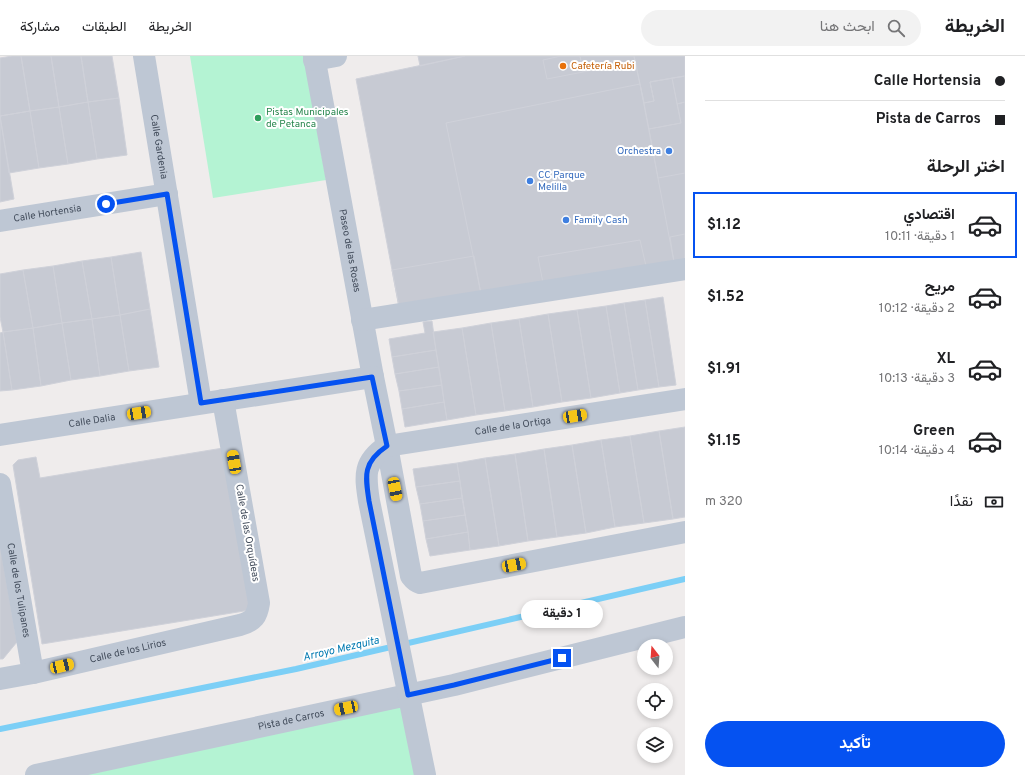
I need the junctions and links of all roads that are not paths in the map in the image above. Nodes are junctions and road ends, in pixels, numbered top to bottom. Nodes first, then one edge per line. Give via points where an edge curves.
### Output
1 (144, 56) edge
2 (336, 56) edge
3 (314, 58) edge
4 (167, 194) junction
5 (0, 222) edge
6 (685, 269) edge
7 (362, 320) junction
8 (372, 377) junction
9 (685, 399) edge
10 (223, 400) junction
11 (201, 403) junction
12 (0, 435) edge
13 (387, 446) junction
14 (0, 484) edge
15 (685, 532) edge
16 (254, 618) joint
17 (685, 627) edge
18 (32, 673) junction
19 (0, 679) edge
20 (407, 688) junction
21 (36, 775) edge
22 (425, 775) edge

1 - 4 street, Calle Gardenia
2 - 3 street
3 - 7 street, Paseo de las Rosas
4 - 5 street, Calle Hortensia
4 - 11 street, Calle Gardenia
6 - 7 street
7 - 8 street, Paseo de las Rosas
8 - 10 street, Calle Dalia
8 - 13 street, Paseo de las Rosas
9 - 13 street, Calle de la Ortiga
10 - 11 street, Calle Dalia
10 - 16 street, Calle de las Orquídeas via 259,603
11 - 12 street, Calle Dalia
13 - 15 street, Paseo de las Rosas via 411,576 420,583
13 - 20 street via 373,458 366,473 366,482
14 - 18 street, Calle de los Tulipanes
16 - 18 street, Calle de los Lirios via 240,625
17 - 20 street, Pista de Carros via 454,685
18 - 19 street, Calle de los Lirios
20 - 21 street, Pista de Carros
20 - 22 street

